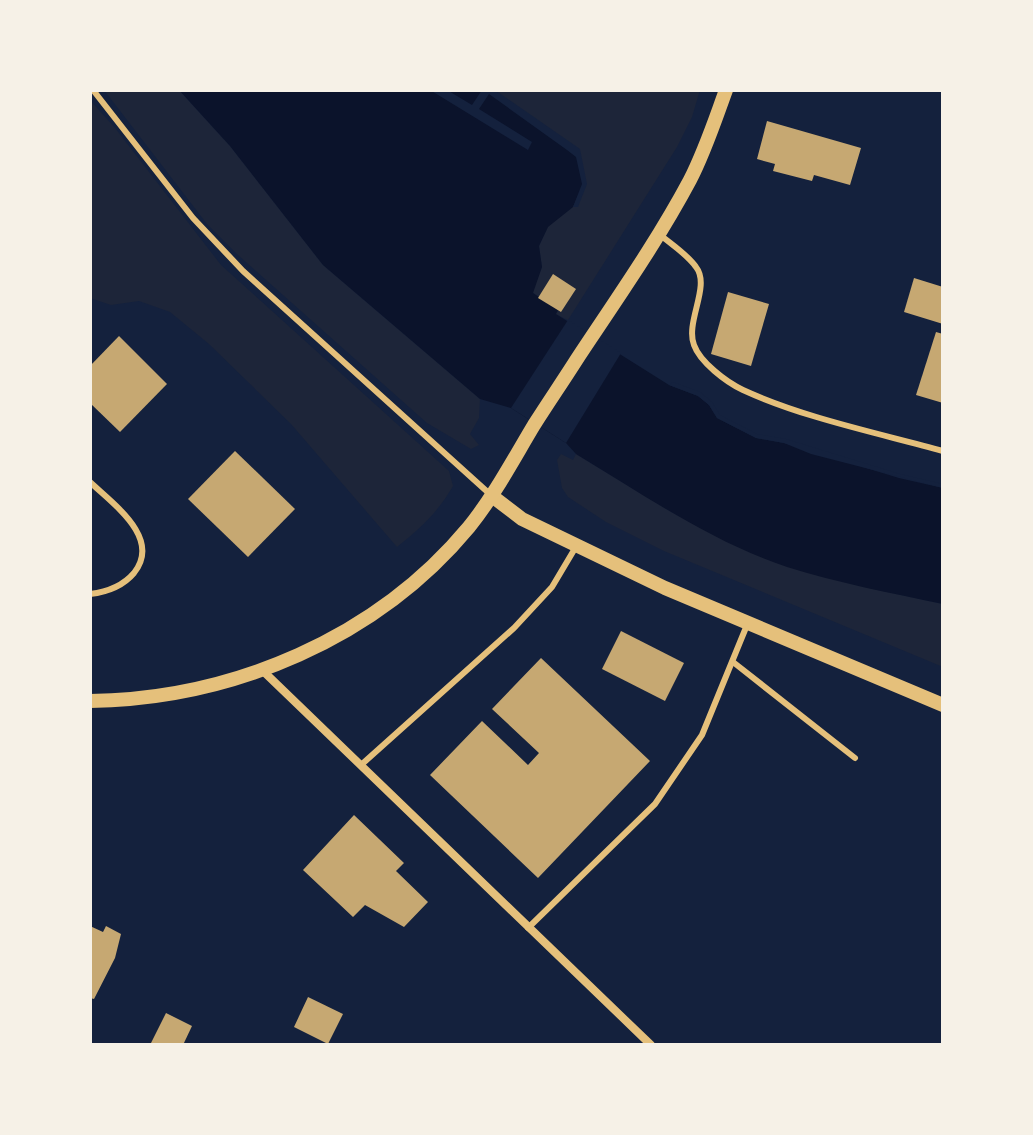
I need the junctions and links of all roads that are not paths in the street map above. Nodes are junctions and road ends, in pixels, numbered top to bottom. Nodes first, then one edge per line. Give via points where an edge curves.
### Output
1 (93, 90) edge
2 (726, 90) edge
3 (659, 234) junction
4 (943, 451) edge
5 (90, 482) edge
6 (492, 496) junction
7 (577, 545) junction
8 (90, 594) edge
9 (748, 622) junction
10 (733, 662) junction
11 (262, 670) junction
12 (90, 701) edge
13 (943, 705) edge
14 (855, 758) dead end
15 (361, 765) junction
16 (528, 928) junction
17 (651, 1045) edge

1 - 6 lane via 193,218 243,271
2 - 3 street via 691,178
3 - 4 lane via 698,268 693,344 740,389
3 - 6 street
5 - 8 lane via 130,520 143,544 139,566 127,582
6 - 7 street via 522,519
6 - 11 street via 435,566 404,592 299,657
7 - 9 street
7 - 15 lane via 552,587 514,628
9 - 10 lane
9 - 13 street
10 - 14 lane
10 - 16 lane via 702,735 655,804
11 - 12 street via 189,690
11 - 15 street
15 - 16 street
16 - 17 street

